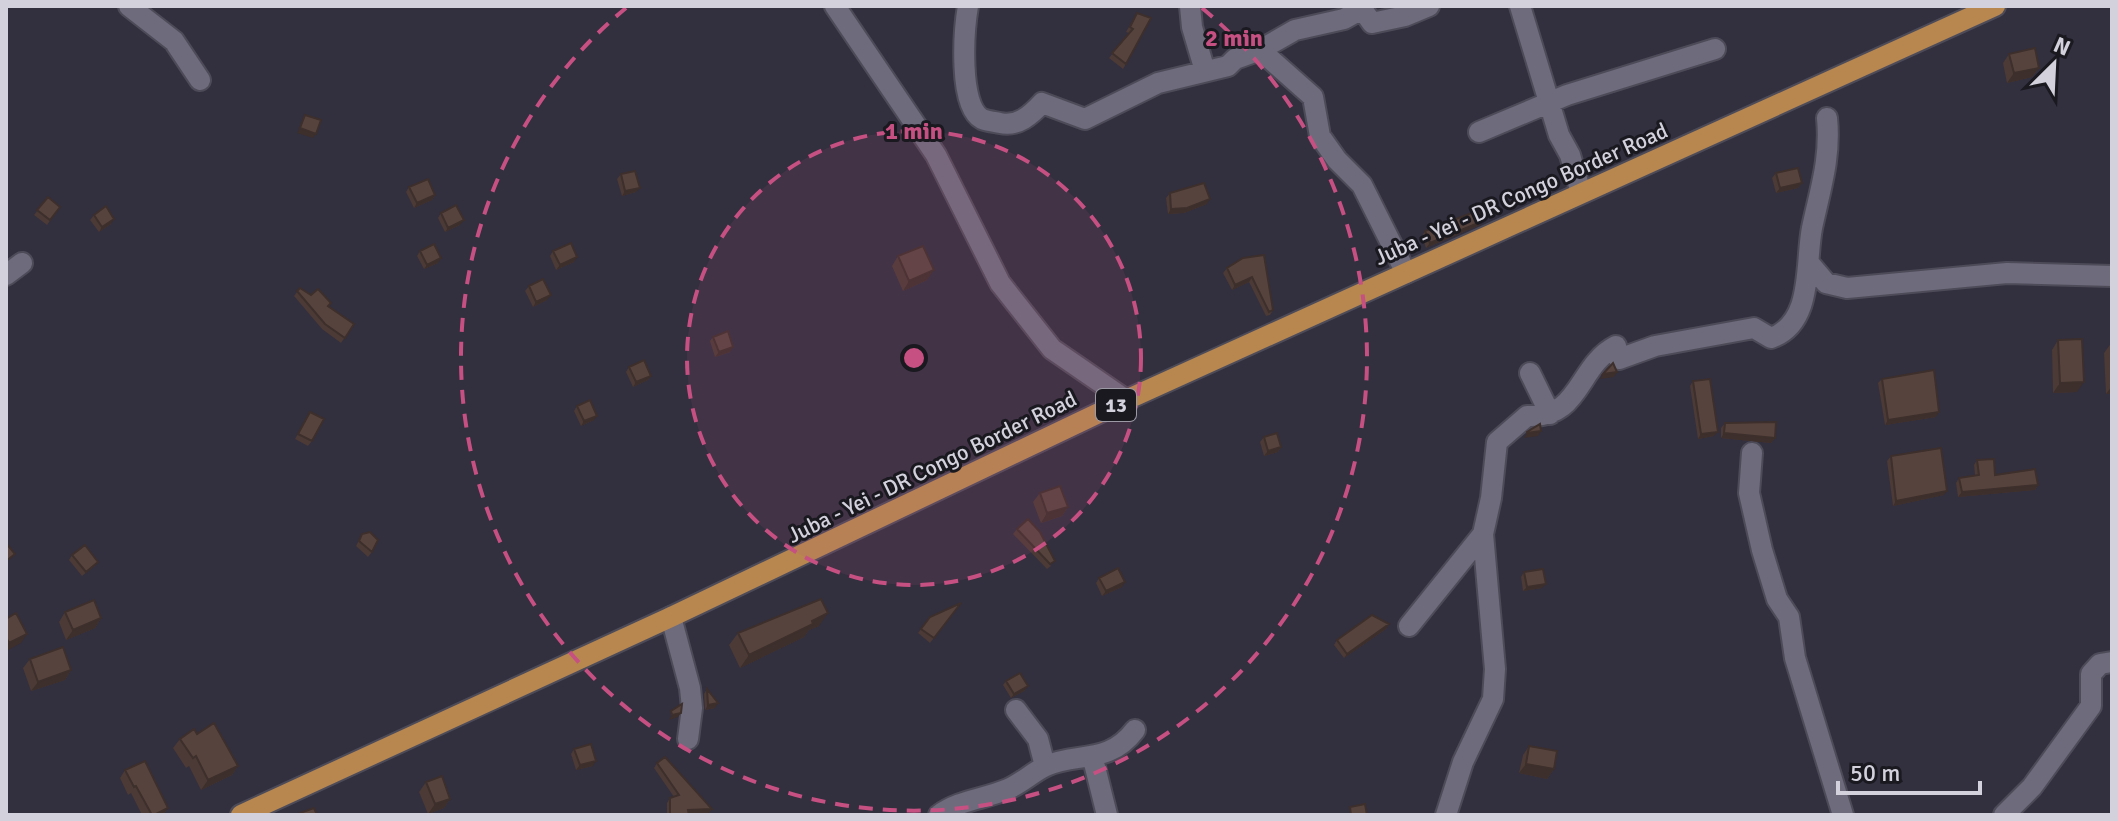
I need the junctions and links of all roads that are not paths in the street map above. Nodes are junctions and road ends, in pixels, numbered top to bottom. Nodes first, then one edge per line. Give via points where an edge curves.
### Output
1 (129, 6) edge
2 (835, 6) edge
3 (968, 6) edge
4 (1190, 6) edge
5 (1429, 6) edge
6 (1520, 6) edge
7 (1995, 6) edge
8 (1365, 8) edge
9 (1968, 12) edge
10 (1715, 49) dead end
11 (1260, 50) junction
12 (1205, 71) junction
13 (200, 80) dead end
14 (1550, 102) junction
15 (1827, 118) dead end
16 (1479, 132) dead end
17 (1581, 193) junction
18 (1809, 263) junction
19 (1406, 273) junction
20 (2112, 276) edge
21 (1836, 286) junction
22 (1805, 290) junction
23 (1530, 373) dead end
24 (1126, 400) junction
25 (1550, 414) junction
26 (1752, 453) dead end
27 (1483, 534) junction
28 (671, 617) junction
29 (1409, 626) dead end
30 (2112, 662) edge
31 (1016, 710) dead end
32 (1135, 730) dead end
33 (688, 739) dead end
34 (1093, 759) junction
35 (1045, 766) junction
36 (241, 815) edge
37 (939, 815) edge
38 (1107, 815) edge
39 (1446, 815) edge
40 (1843, 815) edge
41 (2004, 815) edge

1 - 13 street via 174,41
2 - 24 street via 936,155 1000,283 1052,349
3 - 12 street via 964,71 981,119 1010,125 1042,103 1085,119 1130,94
4 - 12 street
5 - 8 street via 1372,23
6 - 14 street
7 - 9 main road, Juba - Yei - DR Congo Border Road / 13
8 - 11 street via 1344,19 1295,30
9 - 17 main road, Juba - Yei - DR Congo Border Road / 13
10 - 14 street
11 - 12 street
11 - 19 street via 1313,97 1320,136 1362,185
14 - 16 street
14 - 17 street
15 - 18 street via 1827,169
17 - 19 main road, Juba - Yei - DR Congo Border Road / 13
18 - 21 street via 1826,283
18 - 22 street
19 - 24 main road, Juba - Yei - DR Congo Border Road / 13
20 - 21 street via 2007,273 1978,285
21 - 22 street
22 - 25 street via 1795,319 1771,338 1754,328 1655,346 1619,359 1616,346 1592,366 1567,404
23 - 25 street
24 - 28 main road, Juba - Yei - DR Congo Border Road / 13
25 - 27 street via 1527,416 1497,442
26 - 40 street via 1749,493 1762,550 1777,599 1789,617 1795,658
27 - 29 street
27 - 39 street via 1493,699 1463,762
28 - 33 street via 690,688
28 - 36 main road, Juba - Yei - DR Congo Border Road / 13
30 - 41 street via 2100,664 2091,674 2091,706 2032,787
31 - 35 street via 1038,739
32 - 34 street
34 - 35 street
34 - 38 street
35 - 37 street via 1028,780 952,805

